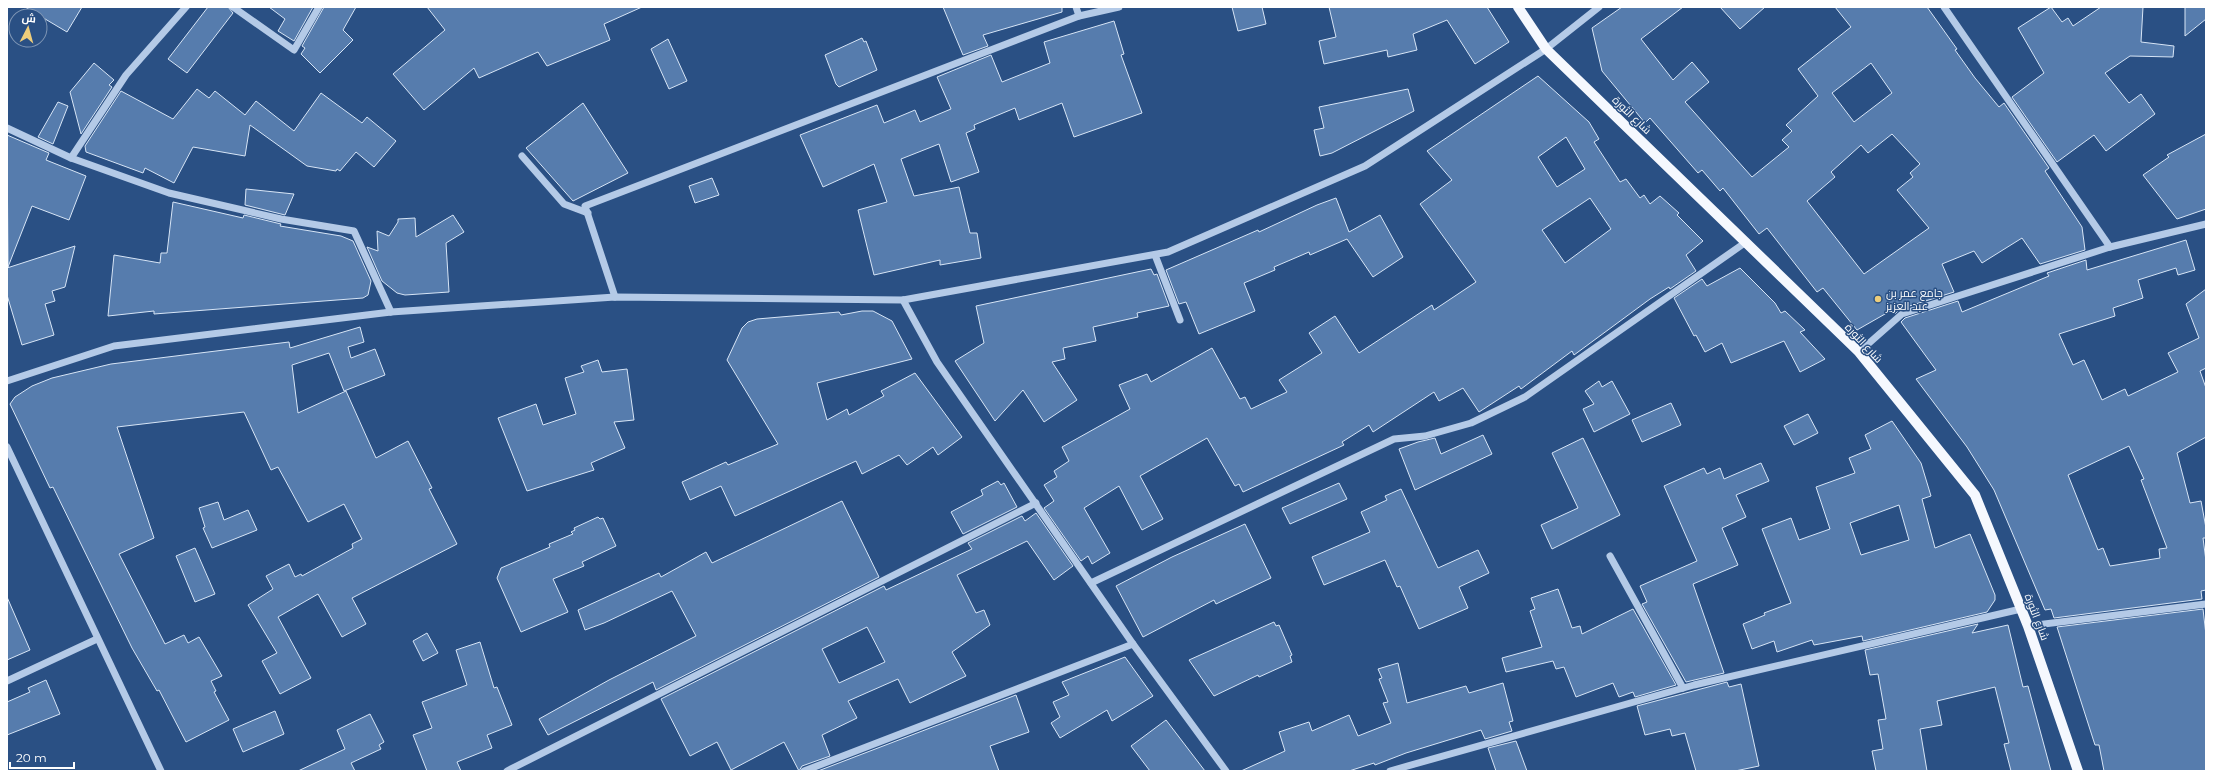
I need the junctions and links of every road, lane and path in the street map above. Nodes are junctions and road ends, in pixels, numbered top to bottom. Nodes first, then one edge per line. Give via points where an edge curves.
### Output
1 (186, 7) edge
2 (233, 7) edge
3 (319, 7) edge
4 (1076, 7) edge
5 (1119, 7) edge
6 (1518, 7) edge
7 (1599, 7) edge
8 (1944, 7) edge
9 (1079, 16) junction
10 (1546, 49) junction
11 (7, 128) edge
12 (522, 156) dead end
13 (72, 158) junction
14 (588, 213) junction
15 (2206, 224) edge
16 (1746, 242) junction
17 (2110, 248) junction
18 (1155, 255) junction
19 (615, 297) junction
20 (903, 300) junction
21 (391, 312) junction
22 (1180, 320) dead end
23 (1859, 352) junction
24 (7, 380) edge
25 (7, 447) edge
26 (1036, 503) junction
27 (1610, 556) dead end
28 (1091, 583) junction
29 (2206, 604) edge
30 (2021, 609) junction
31 (2028, 626) junction
32 (98, 639) junction
33 (1133, 644) junction
34 (7, 681) edge
35 (1683, 688) junction
36 (161, 771) edge
37 (507, 771) edge
38 (804, 771) edge
39 (1226, 771) edge
40 (1390, 771) edge
41 (2078, 771) edge

1 - 13 street via 126,75
2 - 3 street via 294,50
4 - 9 street
5 - 9 street
6 - 10 main road, شارع الثورة
7 - 10 street
8 - 17 street
9 - 14 street via 585,206
10 - 16 main road, شارع الثورة
10 - 18 street via 1366,166 1168,252
11 - 13 street
12 - 14 street via 564,204
13 - 21 street via 169,193 281,219 354,230
14 - 19 street
15 - 17 street
16 - 23 main road, شارع الثورة
16 - 28 street via 1525,397 1471,423 1425,436 1394,439
17 - 23 street via 1902,314
18 - 20 street
18 - 22 street
19 - 20 street
19 - 21 street
20 - 26 street via 937,362
21 - 24 street via 114,346
23 - 30 main road, شارع الثورة via 1975,496
25 - 32 street
26 - 28 street
26 - 37 street
27 - 35 street
28 - 33 street
29 - 31 street
30 - 31 main road, شارع الثورة
30 - 35 street
31 - 41 main road, شارع الثورة
32 - 34 street
32 - 36 street
33 - 38 street
33 - 39 street
35 - 40 street

